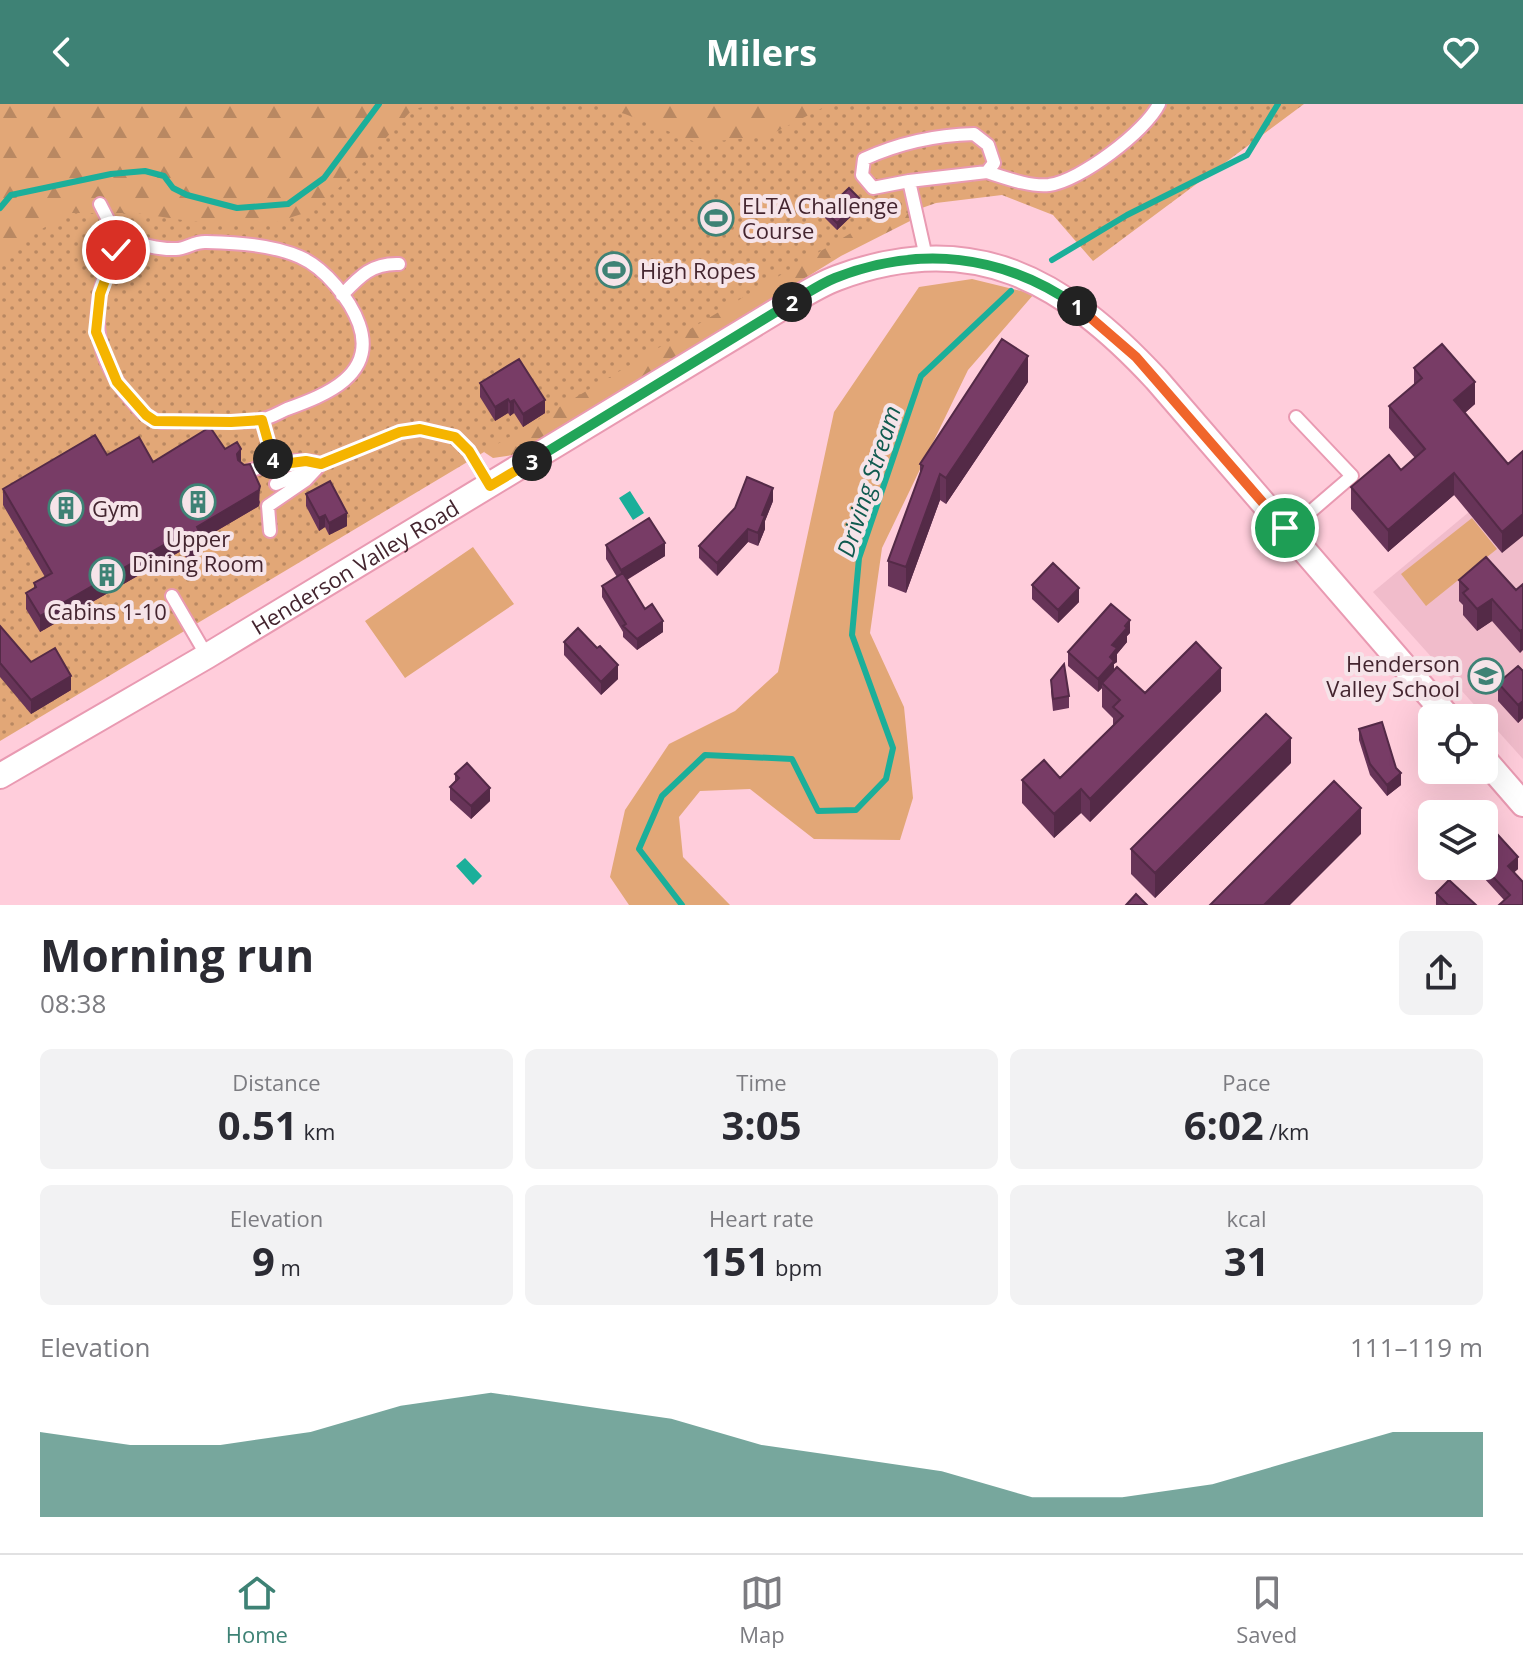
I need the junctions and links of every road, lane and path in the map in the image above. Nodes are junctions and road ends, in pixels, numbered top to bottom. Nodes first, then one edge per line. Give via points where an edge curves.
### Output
1 (1159, 104) edge
2 (987, 172) junction
3 (909, 181) junction
4 (100, 204) dead end
5 (118, 239) junction
6 (926, 257) junction
7 (399, 264) dead end
8 (342, 295) junction
9 (1296, 417) dead end
10 (262, 420) junction
11 (222, 422) junction
12 (199, 437) edge
13 (321, 464) junction
14 (275, 465) junction
15 (246, 472) edge
16 (276, 484) dead end
17 (490, 486) junction
18 (270, 531) dead end
19 (1288, 531) junction
20 (172, 596) dead end
21 (207, 656) junction
22 (1437, 704) edge
23 (1498, 775) edge
24 (0, 776) edge
25 (1523, 804) edge

1 - 2 lane via 1110,153 1066,182 1045,186
2 - 3 lane
2 - 3 lane via 994,163 988,145 974,134 911,142 864,159 862,175 873,188
3 - 6 lane
4 - 5 lane
5 - 8 lane via 178,250 206,242 283,251 303,258
5 - 11 lane via 96,316 101,348 117,382 149,419
6 - 17 street, Henderson Valley Road via 834,279
6 - 19 street, Henderson Valley Road via 951,257 1005,270 1065,297 1146,368
7 - 8 lane via 364,272
8 - 10 lane via 362,335 357,367 324,393
9 - 19 lane via 1352,476
10 - 11 lane
10 - 14 lane
11 - 12 lane
13 - 14 lane
13 - 16 lane
13 - 17 lane via 420,429 455,437
13 - 18 lane via 268,506
14 - 15 lane
17 - 21 street, Henderson Valley Road
19 - 22 street, Henderson Valley Road
20 - 21 lane
21 - 24 street, Henderson Valley Road
23 - 25 street

